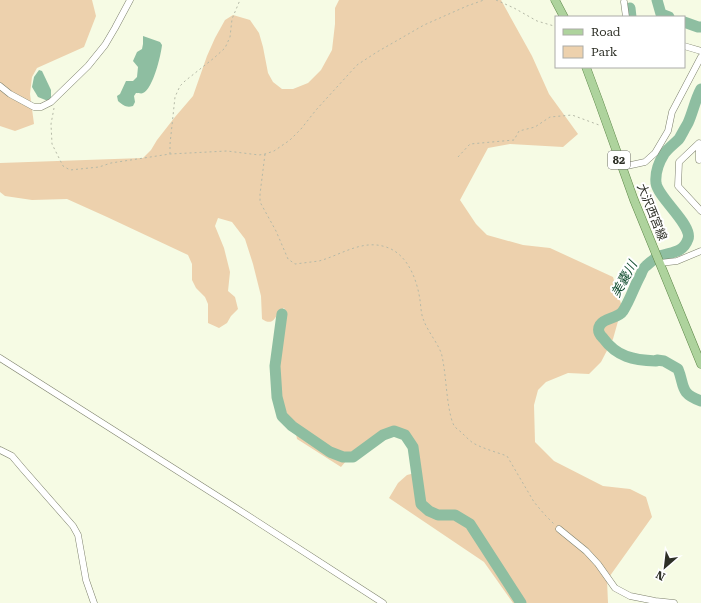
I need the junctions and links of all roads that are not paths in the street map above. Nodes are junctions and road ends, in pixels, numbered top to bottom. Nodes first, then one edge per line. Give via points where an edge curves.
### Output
1 (130, 0) edge
2 (558, 1) edge
3 (624, 1) edge
4 (564, 16) edge
5 (626, 16) edge
6 (685, 46) edge
7 (701, 51) edge
8 (701, 57) edge
9 (586, 68) edge
10 (0, 86) edge
11 (699, 160) dead end
12 (622, 167) junction
13 (701, 211) edge
14 (701, 251) edge
15 (659, 262) junction
16 (0, 358) edge
17 (701, 364) edge
18 (0, 450) edge
19 (559, 529) road end
20 (94, 603) edge
21 (383, 603) edge
22 (674, 603) edge

1 - 10 street via 115,28 88,66 51,102 34,107
2 - 4 main road
3 - 5 street
6 - 7 street
8 - 12 street via 672,112 668,131 655,152 645,162
9 - 12 main road, 大沢西宮線 / 82
11 - 13 street via 699,143 679,162 678,186
12 - 15 main road, 大沢西宮線 / 82
14 - 15 street via 677,261
15 - 17 main road, 大沢西宮線 / 82
16 - 21 street
18 - 20 street via 12,456 73,526 78,535 86,580
19 - 22 street via 586,551 615,588 630,596

